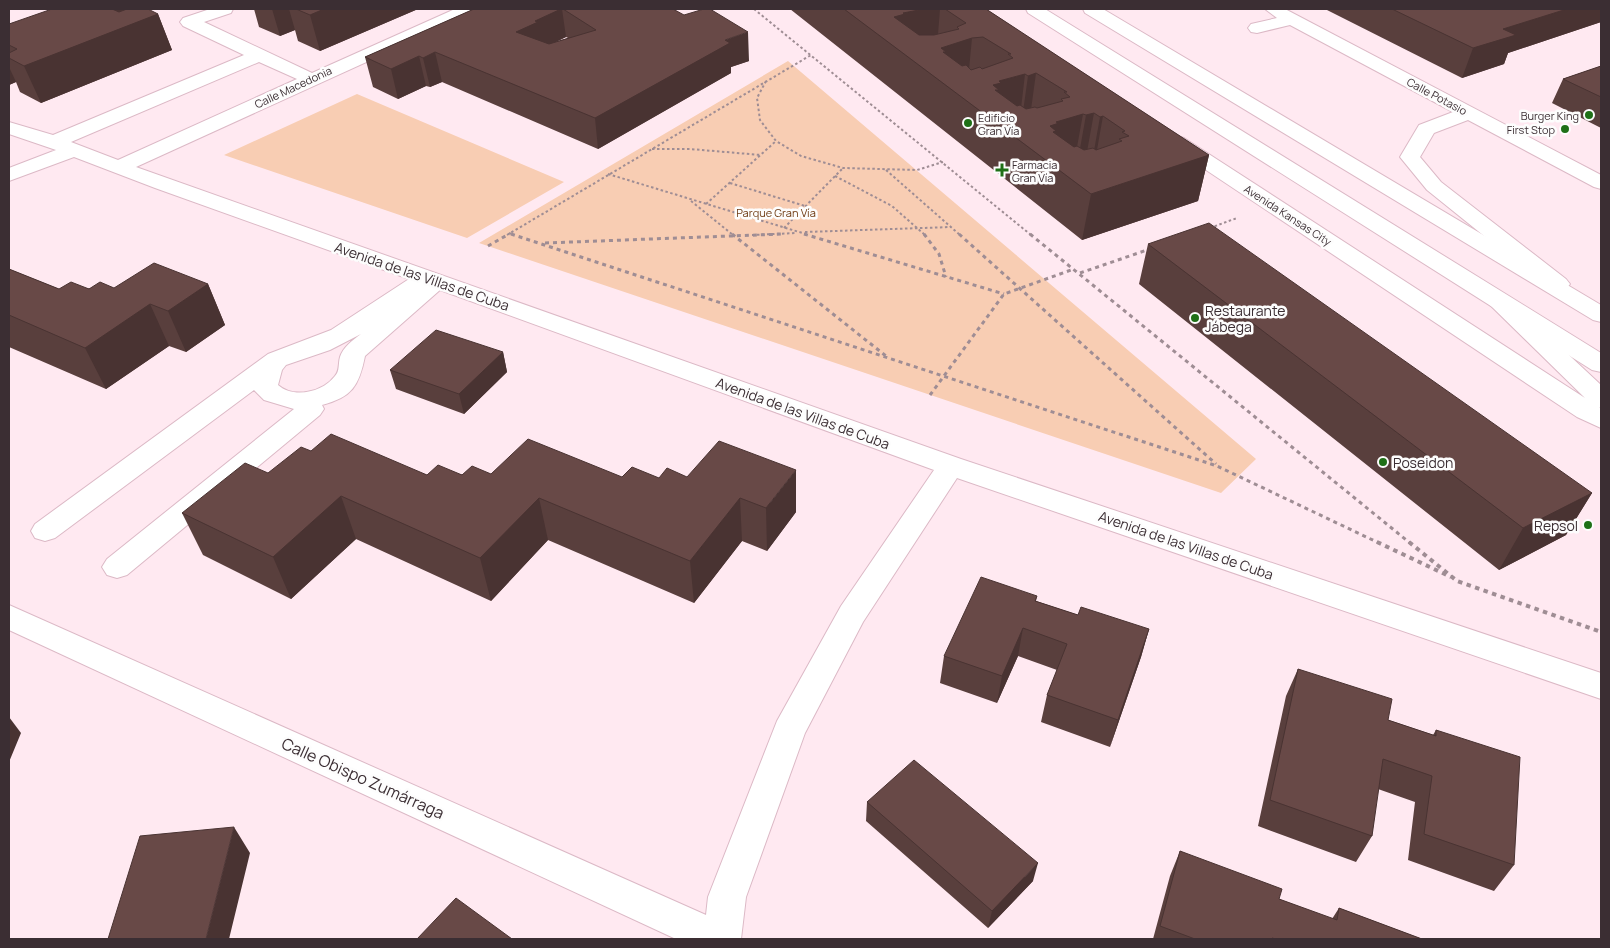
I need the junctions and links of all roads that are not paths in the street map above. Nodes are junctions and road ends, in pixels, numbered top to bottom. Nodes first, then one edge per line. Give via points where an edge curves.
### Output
1 (225, 9) edge
2 (468, 9) edge
3 (1034, 9) edge
4 (1090, 9) edge
5 (1273, 9) edge
6 (1292, 19) junction
7 (1257, 28) dead end
8 (259, 55) junction
9 (311, 79) junction
10 (1469, 113) junction
11 (9, 128) edge
12 (1158, 129) edge
13 (54, 142) junction
14 (73, 150) junction
15 (118, 167) junction
16 (9, 175) edge
17 (1601, 183) edge
18 (432, 279) junction
19 (1493, 296) junction
20 (1594, 311) edge
21 (277, 360) junction
22 (1601, 364) edge
23 (1601, 399) edge
24 (311, 409) dead end
25 (1601, 418) edge
26 (951, 466) junction
27 (45, 531) dead end
28 (117, 567) dead end
29 (9, 617) edge
30 (1601, 686) edge
31 (717, 939) edge
32 (722, 939) edge

1 - 8 street via 189,22
2 - 9 street, Calle Macedonia
3 - 19 street
4 - 20 street
5 - 6 street, Calle Potasio
6 - 7 street
6 - 10 street, Calle Potasio
8 - 9 street
8 - 13 street
9 - 15 street, Calle Macedonia
10 - 17 street, Calle Potasio
10 - 20 street via 1426,129 1410,157 1434,186
11 - 13 street, Avenida de las Villas de Cuba
12 - 25 street, Avenida Kansas City
13 - 14 street, Avenida de las Villas de Cuba
14 - 15 street, Avenida de las Villas de Cuba
14 - 16 street
15 - 18 street, Avenida de las Villas de Cuba
18 - 21 street via 329,342
18 - 21 street via 353,354 350,373 328,393 308,401 279,399 270,394 265,387 269,369
18 - 26 street, Avenida de las Villas de Cuba
19 - 22 street
19 - 23 street
21 - 27 street
24 - 28 street
26 - 30 street, Avenida de las Villas de Cuba
26 - 32 street via 852,614 789,731 727,897
29 - 31 street, Calle Obispo Zumárraga

